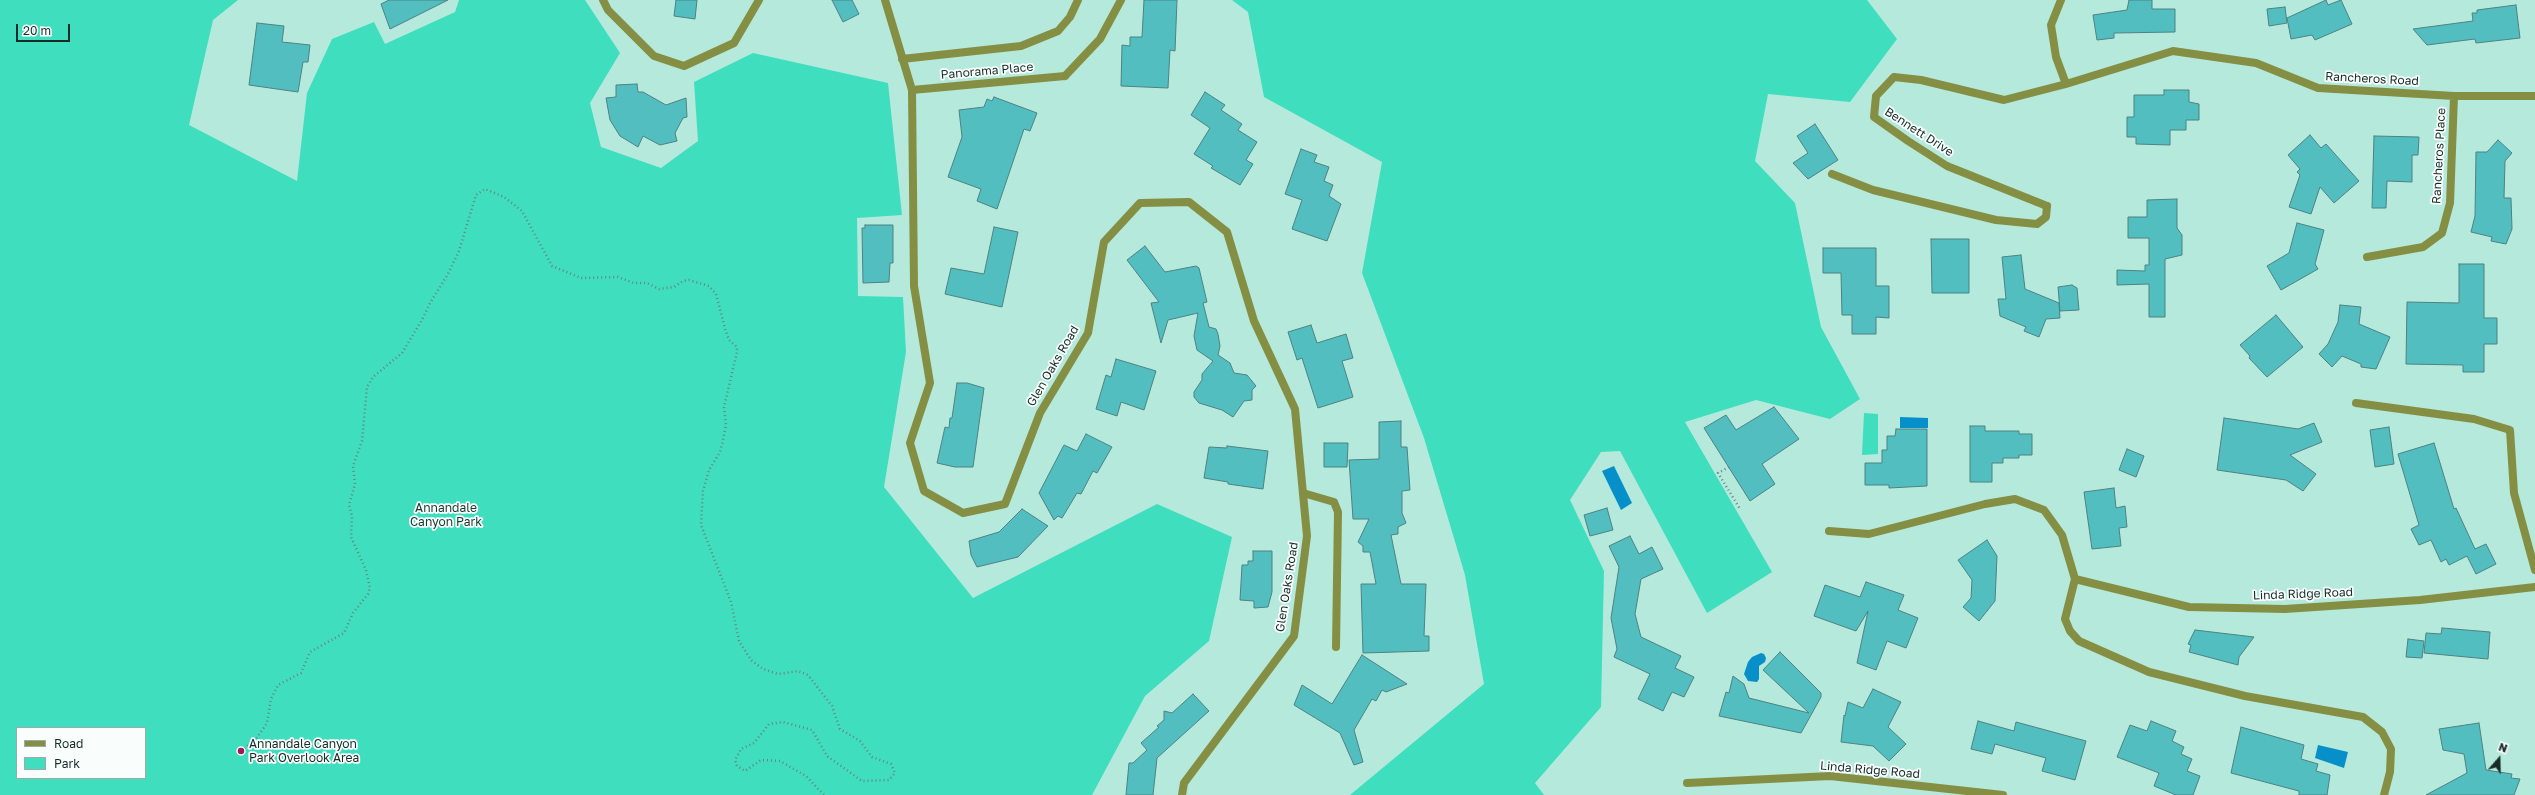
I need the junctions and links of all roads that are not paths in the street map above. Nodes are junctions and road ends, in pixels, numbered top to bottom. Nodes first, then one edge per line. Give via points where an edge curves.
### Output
1 (603, 0) edge
2 (760, 0) edge
3 (885, 0) edge
4 (1078, 0) edge
5 (1121, 0) edge
6 (2061, 0) edge
7 (902, 59) junction
8 (2066, 84) junction
9 (912, 90) junction
10 (2454, 96) junction
11 (2535, 96) edge
12 (1832, 174) dead end
13 (2367, 258) dead end
14 (2356, 403) dead end
15 (1303, 493) junction
16 (1829, 531) dead end
17 (2535, 570) edge
18 (2075, 579) junction
19 (2535, 587) edge
20 (1336, 647) dead end
21 (1686, 783) dead end
22 (1182, 795) edge
23 (2003, 795) edge
24 (2384, 795) edge

1 - 2 street via 608,10 654,56 684,66 734,43
3 - 7 street, Glen Oaks Road
4 - 7 street via 1070,17 1058,31 1021,46
5 - 9 street, Panorama Place via 1100,39 1065,76
6 - 8 street via 2051,25 2056,57
7 - 9 street, Glen Oaks Road
8 - 10 street, Rancheros Road via 2173,51 2256,63 2318,88
8 - 12 street, Bennett Drive via 2004,100 1920,80 1894,77 1876,96 1874,117 1914,145 1947,166 2047,206 2046,217 2037,224 1996,220 1873,190
9 - 15 street, Glen Oaks Road via 914,286 930,384 910,443 924,491 963,513 1005,504 1040,413 1088,333 1104,242 1140,203 1189,202 1227,232 1254,321 1295,409
10 - 11 street, Rancheros Road
10 - 13 street, Rancheros Place via 2450,203 2442,232 2423,247
14 - 17 street via 2474,419 2510,430 2514,493
15 - 20 street via 1334,502 1338,512
15 - 22 street, Glen Oaks Road via 1307,536 1294,636 1184,783
16 - 18 street via 1870,534 1985,504 2015,499 2044,510 2062,535
18 - 19 street, Linda Ridge Road via 2189,607 2285,609 2420,600
18 - 24 street via 2065,618 2070,631 2079,641 2149,672 2245,696 2363,717 2382,732 2391,750 2390,772
21 - 23 street, Linda Ridge Road via 1830,776

